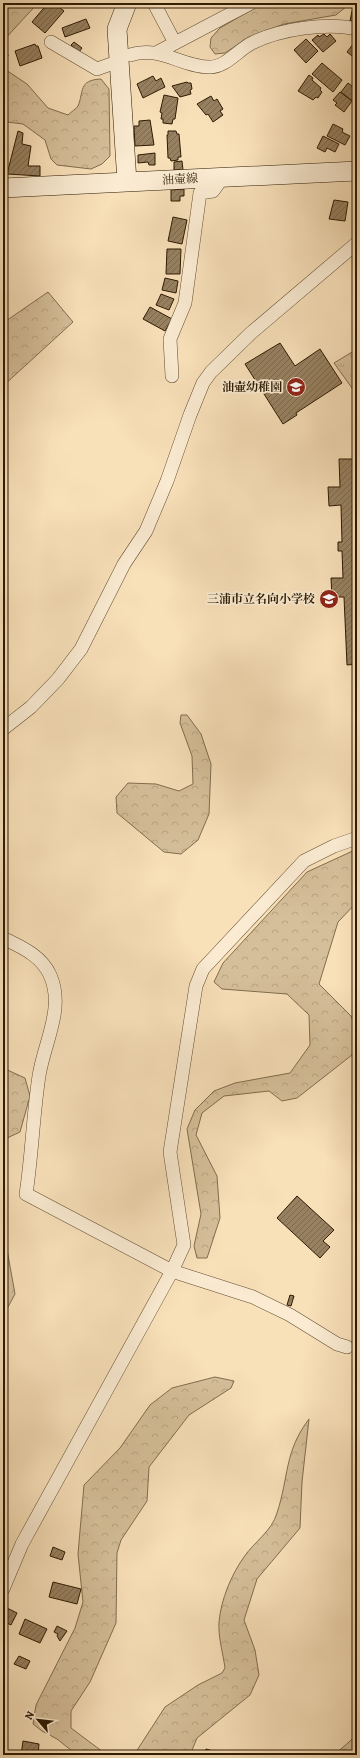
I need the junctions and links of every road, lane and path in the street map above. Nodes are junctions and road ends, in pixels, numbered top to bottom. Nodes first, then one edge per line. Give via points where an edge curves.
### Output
1 (127, 3) edge
2 (251, 3) edge
3 (156, 7) dead end
4 (357, 29) edge
5 (52, 42) dead end
6 (175, 43) junction
7 (158, 52) junction
8 (130, 55) dead end
9 (111, 64) dead end
10 (357, 171) edge
11 (223, 177) junction
12 (127, 182) junction
13 (3, 188) edge
14 (357, 243) edge
15 (172, 376) dead end
16 (3, 729) edge
17 (357, 838) edge
18 (3, 938) edge
19 (172, 1271) junction
20 (347, 1347) dead end
21 (3, 1589) edge

1 - 12 main road via 117,29
2 - 6 street
3 - 6 street
4 - 7 street via 310,26 252,43 221,64 210,67
5 - 9 street via 97,68
6 - 7 street
7 - 8 street via 138,52
10 - 11 main road, 油壷線
11 - 12 main road, 油壷線
11 - 15 street via 213,191 200,193 185,303 170,339
12 - 13 main road, 油壷線
14 - 16 street via 251,333 211,372 203,383 146,531 124,564 81,649 58,679 31,707
17 - 19 street via 304,861 203,969 196,986 170,1152 184,1244
18 - 19 street via 41,960 51,978 55,996 49,1036 39,1075 26,1194
19 - 20 street via 253,1297 290,1315 337,1344
19 - 21 street via 22,1544

